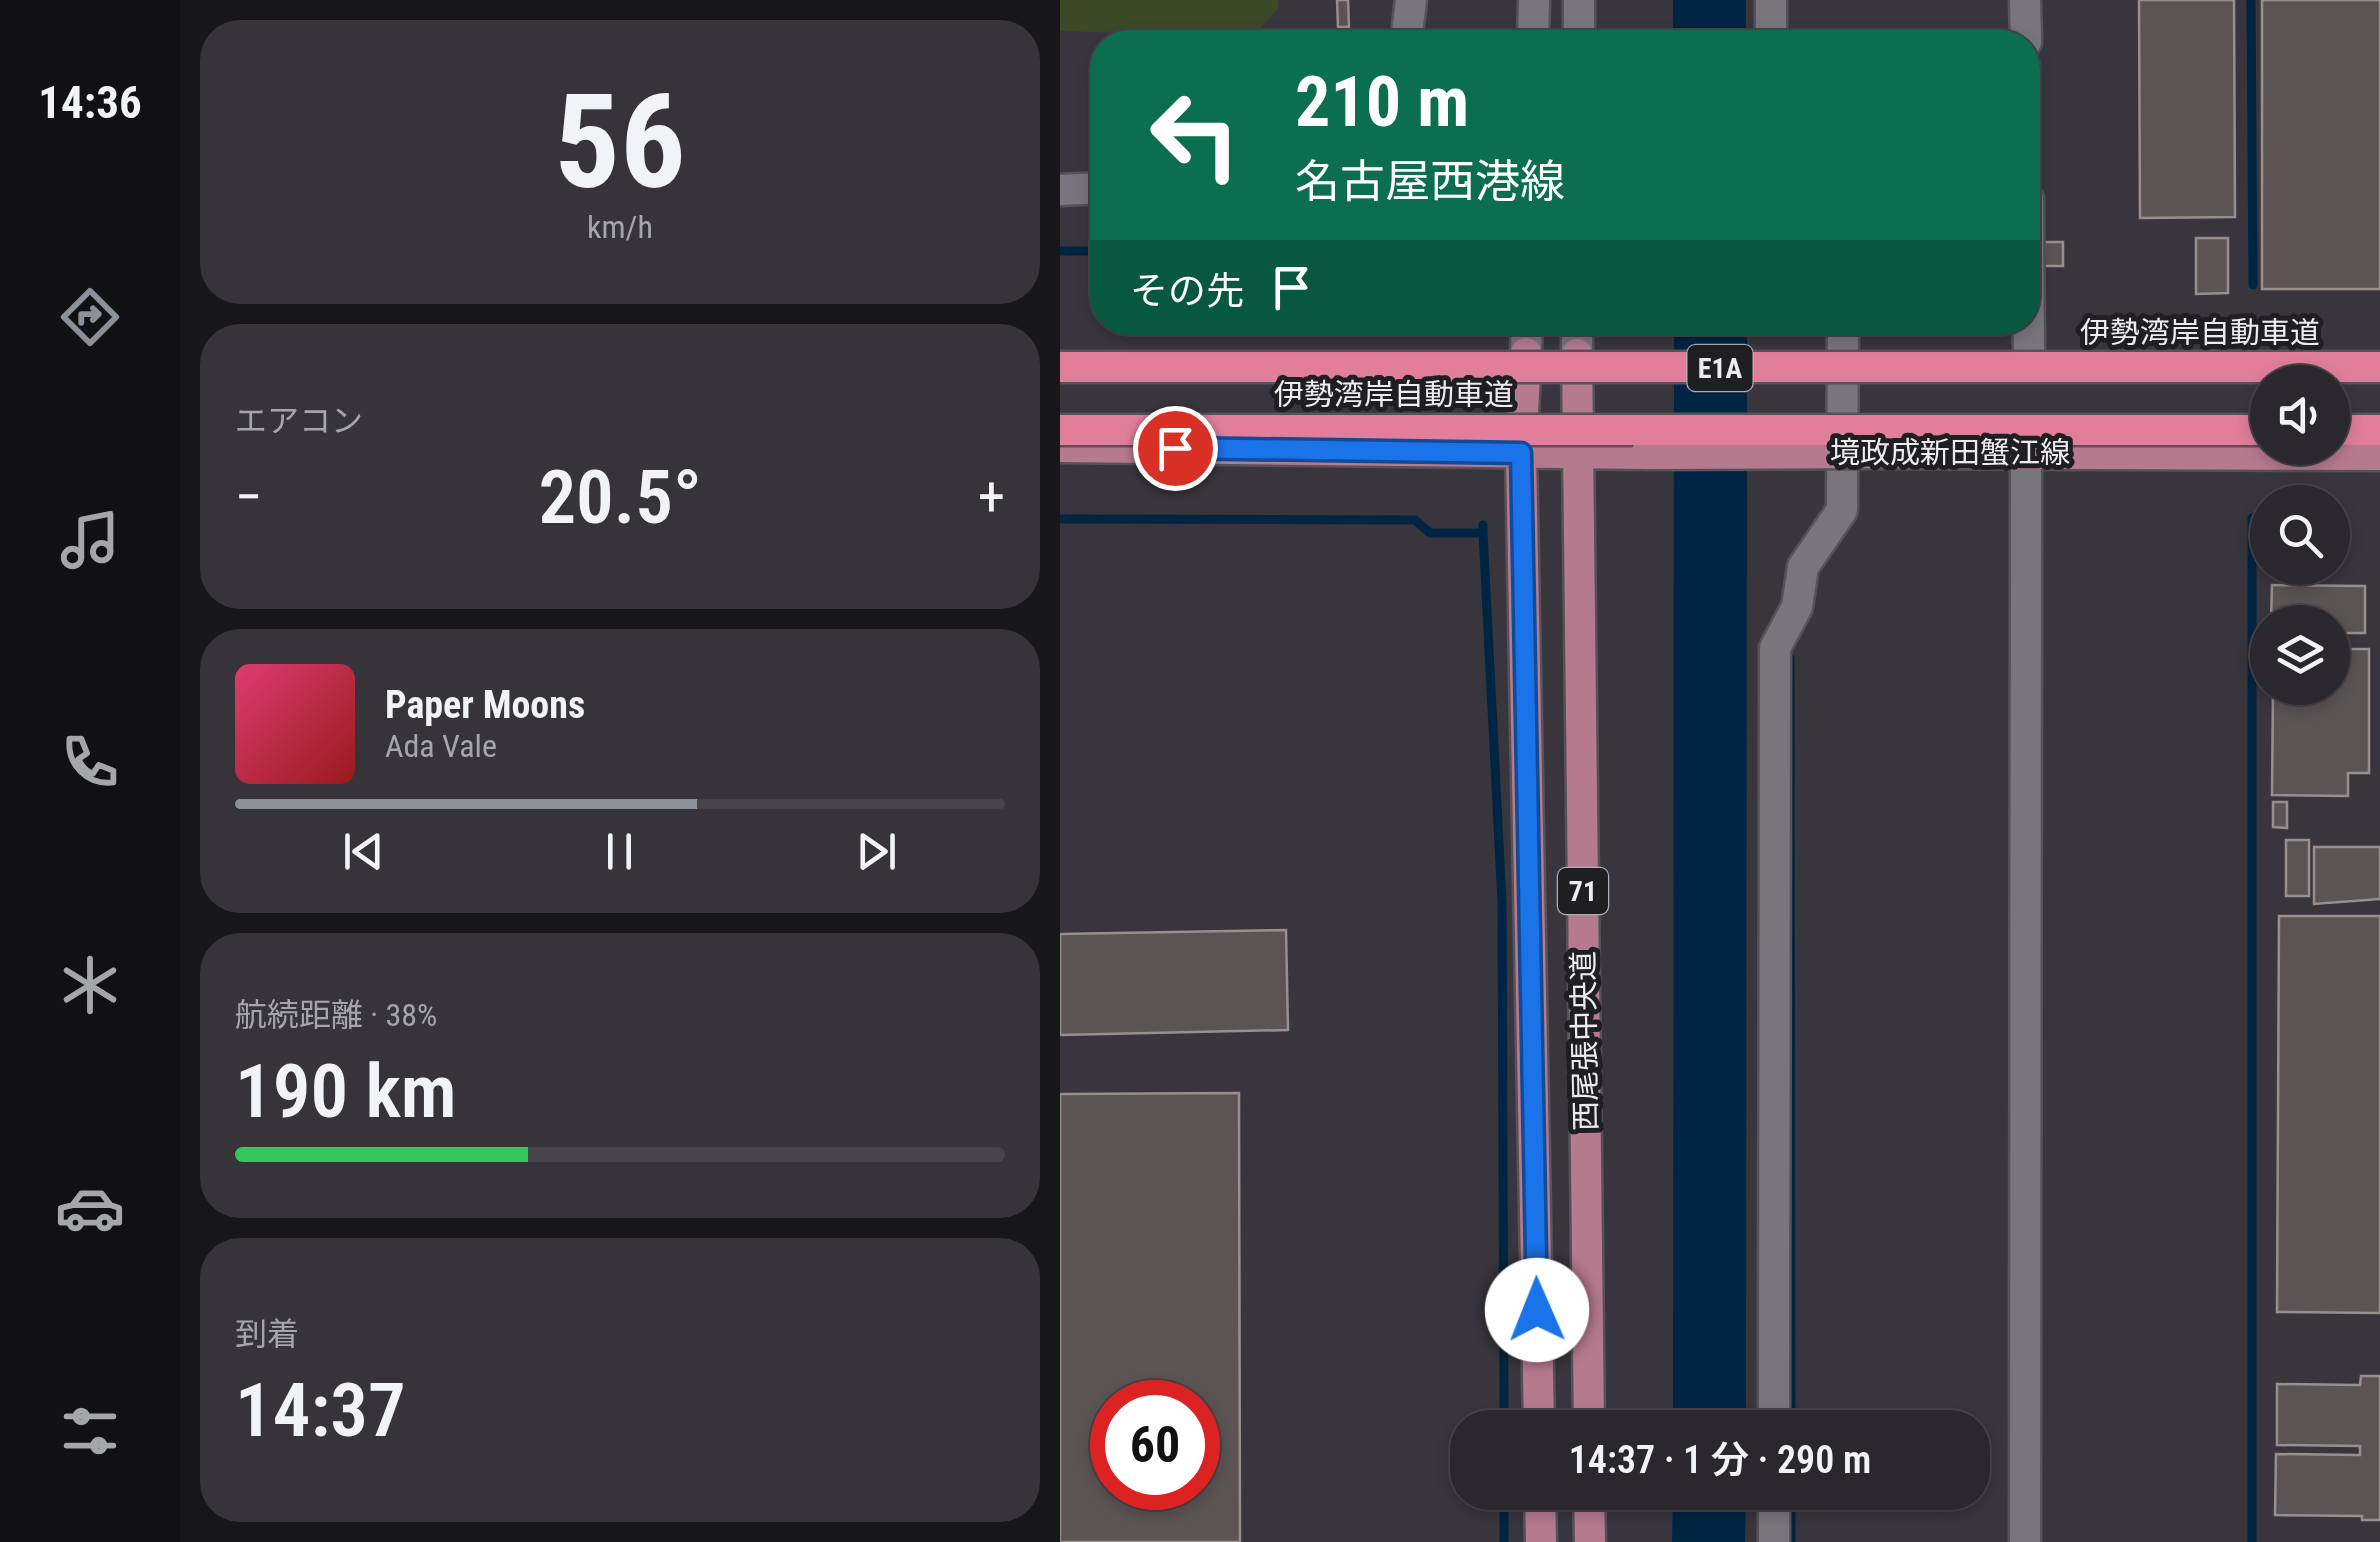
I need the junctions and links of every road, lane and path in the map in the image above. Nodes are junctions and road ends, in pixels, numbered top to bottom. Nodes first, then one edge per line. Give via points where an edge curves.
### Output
1 (1411, 0) edge
2 (1534, 0) edge
3 (1579, 0) edge
4 (1771, 0) edge
5 (2025, 0) edge
6 (1407, 30) edge
7 (1533, 30) edge
8 (1579, 30) edge
9 (1771, 30) edge
10 (2026, 30) edge
11 (1090, 189) edge
12 (1060, 190) edge
13 (1526, 335) edge
14 (1577, 335) edge
15 (1843, 335) edge
16 (2029, 335) edge
17 (1060, 352) edge
18 (1526, 354) junction
19 (1577, 354) junction
20 (2380, 354) edge
21 (2029, 356) junction
22 (1060, 368) edge
23 (2380, 368) edge
24 (1060, 430) edge
25 (2250, 430) edge
26 (2350, 430) edge
27 (2380, 430) edge
28 (1060, 447) edge
29 (1521, 453) junction
30 (2026, 453) junction
31 (1578, 454) junction
32 (2380, 455) edge
33 (1539, 1410) edge
34 (1589, 1410) edge
35 (1774, 1410) edge
36 (1540, 1510) edge
37 (1590, 1510) edge
38 (1774, 1510) edge
39 (1541, 1542) edge
40 (1590, 1542) edge
41 (1774, 1542) edge
42 (2025, 1542) edge

1 - 6 street
2 - 7 street
3 - 8 street
4 - 9 street
5 - 10 street
11 - 12 street
13 - 18 street
14 - 19 street
15 - 35 street via 1842,510 1803,567 1797,607 1775,648
16 - 21 street
17 - 18 main road
18 - 19 main road
18 - 29 main road, 71
19 - 21 main road
19 - 31 main road, 西尾張中央道 / 71
20 - 21 main road
22 - 23 highway, 伊勢湾岸自動車道 / E1A, bridge
24 - 25 highway, 伊勢湾岸自動車道 / E1A, bridge
26 - 27 highway
28 - 29 main road, 境政成新田蟹江線
29 - 31 main road, 境政成新田蟹江線
29 - 33 main road, 西尾張中央道 / 71
30 - 31 main road, 境政成新田蟹江線, bridge
30 - 32 main road, 境政成新田蟹江線
30 - 42 street
31 - 34 main road, 西尾張中央道 / 71
36 - 39 main road
37 - 40 main road
38 - 41 street

